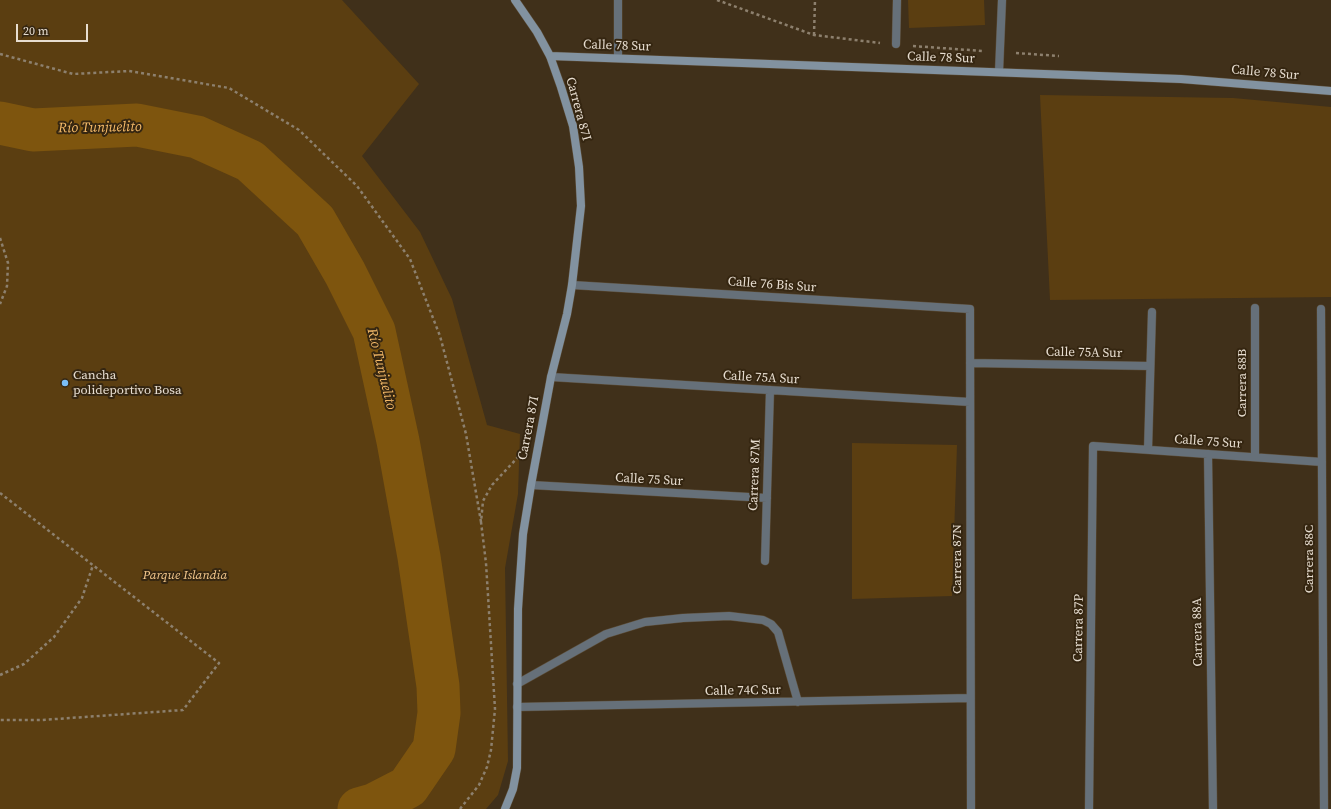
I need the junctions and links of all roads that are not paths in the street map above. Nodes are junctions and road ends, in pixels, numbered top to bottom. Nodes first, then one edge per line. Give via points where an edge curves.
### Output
1 (515, 0) edge
2 (618, 0) edge
3 (897, 0) edge
4 (1002, 0) edge
5 (896, 44) road end
6 (550, 56) junction
7 (618, 58) junction
8 (999, 72) junction
9 (1331, 91) edge
10 (572, 285) junction
11 (1255, 308) dead end
12 (970, 309) joint
13 (1321, 310) dead end
14 (1152, 312) dead end
15 (970, 363) junction
16 (1150, 366) junction
17 (551, 378) junction
18 (770, 390) junction
19 (970, 402) junction
20 (1093, 446) joint
21 (1148, 450) junction
22 (1208, 454) junction
23 (1255, 457) junction
24 (1322, 462) junction
25 (531, 485) junction
26 (767, 498) junction
27 (765, 561) dead end
28 (517, 684) junction
29 (970, 698) junction
30 (798, 702) junction
31 (517, 707) junction
32 (1331, 808) edge
33 (505, 809) edge
34 (970, 809) edge
35 (1089, 809) edge
36 (1213, 809) edge
37 (1324, 809) edge

1 - 6 street, Carrera 87I
2 - 7 street
3 - 5 street
4 - 8 street
6 - 7 street, Calle 78 Sur
6 - 10 street, Carrera 87I via 573,126 579,167 581,206
7 - 8 street, Calle 78 Sur
8 - 9 street, Calle 78 Sur via 1181,78
10 - 12 street, Calle 76 Bis Sur
10 - 17 street, Carrera 87I
11 - 23 street, Carrera 88B
12 - 15 street, Carrera 87N
13 - 24 street, Carrera 88C
14 - 16 street
15 - 16 street, Calle 75A Sur
15 - 19 street, Carrera 87N
16 - 21 street
17 - 18 street, Calle 75A Sur
17 - 25 street, Carrera 87I
18 - 19 street, Calle 75A Sur
18 - 26 street, Carrera 87M
19 - 29 street, Carrera 87N
20 - 21 street, Calle 75 Sur
20 - 35 street, Carrera 87P
21 - 22 street, Calle 75 Sur
22 - 23 street, Calle 75 Sur
22 - 36 street, Carrera 88A
23 - 24 street, Calle 75 Sur
24 - 37 street, Carrera 88C
25 - 26 street, Calle 75 Sur
25 - 28 street, Carrera 87I via 520,571
26 - 27 street, Carrera 87M
28 - 30 street via 606,634 645,622 729,616 763,620 778,632
28 - 31 street, Carrera 87I
29 - 30 street, Calle 74C Sur
29 - 34 street, Carrera 87N
30 - 31 street, Calle 74C Sur
31 - 33 street, Carrera 87I via 517,768 513,789
32 - 37 street

